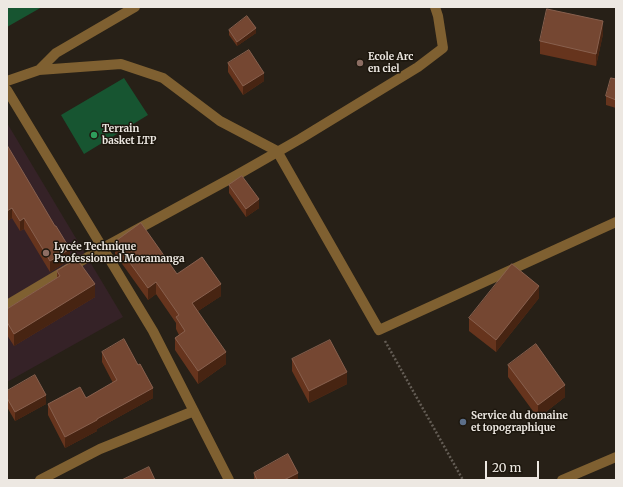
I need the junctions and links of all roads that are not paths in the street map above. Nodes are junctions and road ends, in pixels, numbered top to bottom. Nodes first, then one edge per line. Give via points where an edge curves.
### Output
1 (135, 7) edge
2 (435, 7) edge
3 (39, 70) junction
4 (7, 81) edge
5 (7, 90) edge
6 (277, 152) junction
7 (616, 222) edge
8 (103, 248) junction
9 (7, 305) edge
10 (194, 411) junction
11 (616, 457) edge
12 (40, 480) edge
13 (229, 480) edge
14 (562, 480) edge

1 - 3 street via 56,53
2 - 6 street via 443,48 418,67
3 - 4 street
3 - 6 street via 121,64 163,78 220,122
5 - 8 street
6 - 7 street via 379,330
6 - 8 street
8 - 9 street
8 - 10 street via 153,331
10 - 12 street via 100,449
10 - 13 street
11 - 14 street

